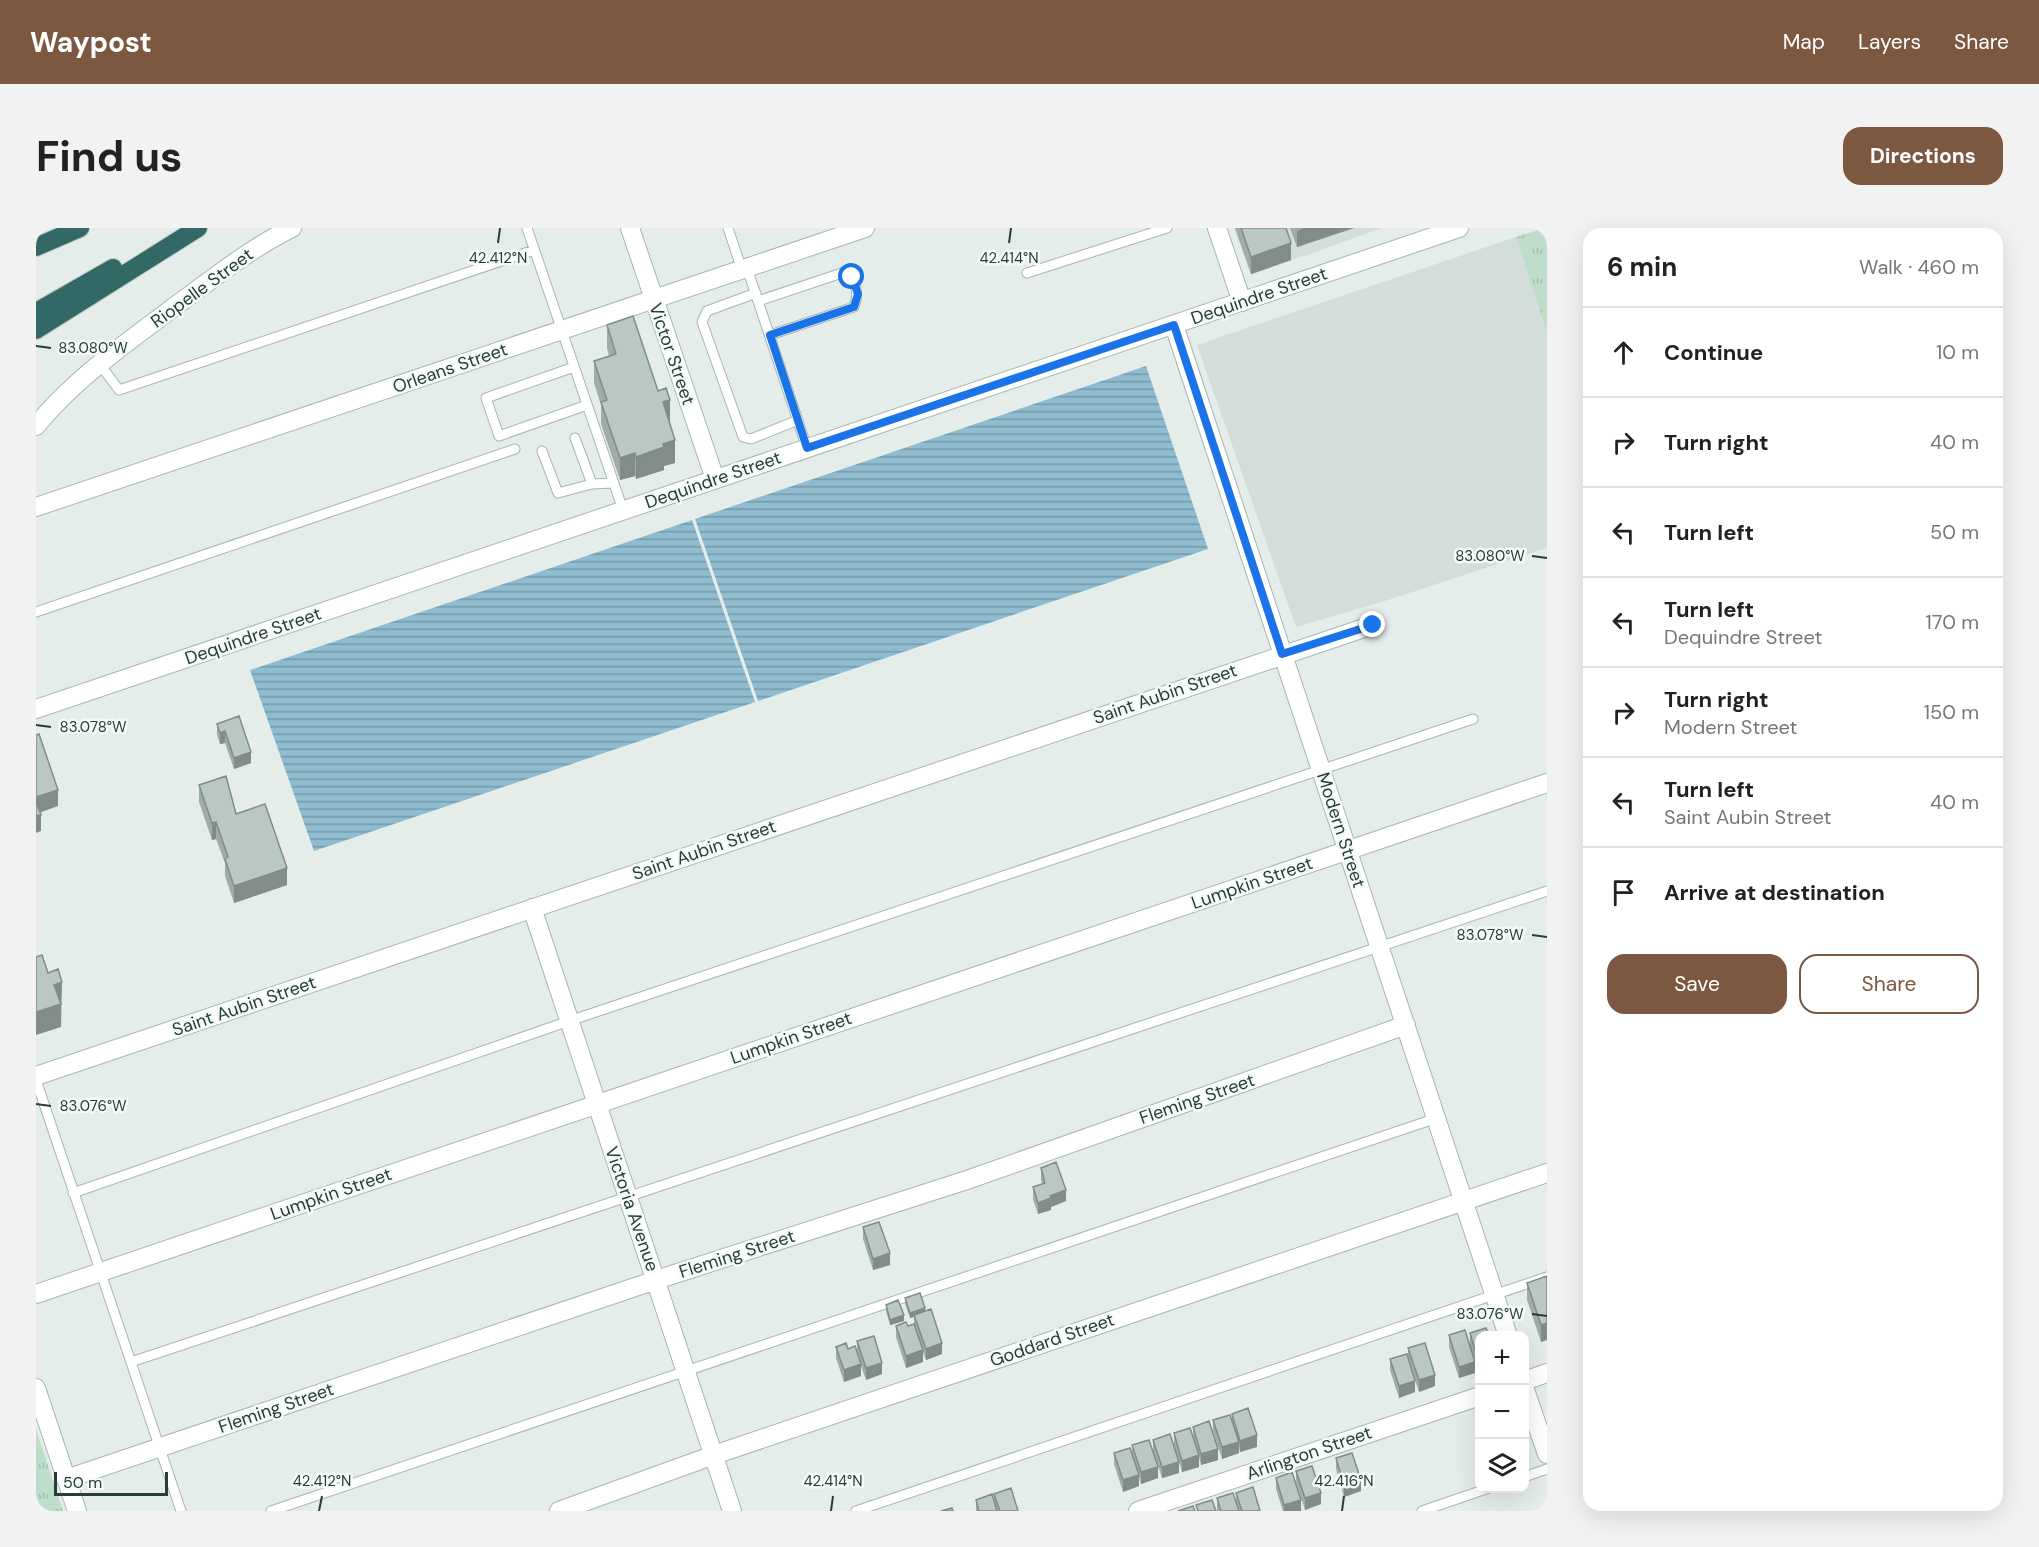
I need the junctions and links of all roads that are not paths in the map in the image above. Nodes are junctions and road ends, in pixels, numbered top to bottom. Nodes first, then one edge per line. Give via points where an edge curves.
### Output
1 (80, 228) edge
2 (189, 228) edge
3 (198, 228) edge
4 (292, 228) edge
5 (527, 228) edge
6 (630, 228) edge
7 (728, 228) edge
8 (865, 228) edge
9 (1167, 228) edge
10 (1217, 228) edge
11 (1459, 228) edge
12 (36, 247) edge
13 (534, 250) junction
14 (744, 269) junction
15 (1027, 273) dead end
16 (757, 297) junction
17 (654, 299) junction
18 (1242, 302) junction
19 (36, 312) edge
20 (1174, 325) junction
21 (36, 330) edge
22 (562, 330) junction
23 (770, 335) junction
24 (99, 363) junction
25 (574, 367) junction
26 (587, 405) junction
27 (798, 420) junction
28 (36, 426) edge
29 (575, 438) dead end
30 (807, 448) junction
31 (515, 449) dead end
32 (542, 451) dead end
33 (715, 479) junction
34 (613, 483) junction
35 (592, 484) junction
36 (36, 507) edge
37 (623, 510) junction
38 (36, 612) edge
39 (1373, 625) dead end
40 (1282, 654) junction
41 (36, 710) edge
42 (1473, 719) dead end
43 (1320, 770) junction
44 (1547, 783) edge
45 (1347, 850) junction
46 (1547, 891) edge
47 (531, 908) junction
48 (1380, 947) junction
49 (569, 1021) junction
50 (1406, 1025) junction
51 (36, 1078) edge
52 (597, 1104) junction
53 (1437, 1118) junction
54 (1547, 1173) edge
55 (73, 1192) junction
56 (628, 1197) junction
57 (1464, 1201) junction
58 (100, 1273) junction
59 (1547, 1277) edge
60 (656, 1280) junction
61 (36, 1294) edge
62 (1495, 1295) junction
63 (1507, 1331) edge
64 (131, 1362) junction
65 (686, 1370) junction
66 (1547, 1373) edge
67 (1529, 1379) edge
68 (36, 1388) edge
69 (1475, 1397) edge
70 (1529, 1402) edge
71 (160, 1447) junction
72 (1547, 1454) edge
73 (714, 1455) junction
74 (1547, 1469) edge
75 (1529, 1475) edge
76 (66, 1479) junction
77 (1475, 1493) edge
78 (77, 1511) edge
79 (181, 1511) edge
80 (271, 1511) edge
81 (559, 1511) edge
82 (732, 1511) edge
83 (856, 1511) edge
84 (1138, 1511) edge
85 (1422, 1511) edge

1 - 12 highway
2 - 19 highway
3 - 21 highway
4 - 24 street, Riopelle Street via 239,259
5 - 13 lane
6 - 17 street, Victor Street
7 - 14 lane
8 - 14 street, Orleans Street
9 - 15 lane
10 - 18 street
11 - 18 street, Dequindre Street
13 - 22 lane
13 - 24 lane via 119,390
14 - 16 lane
14 - 17 street, Orleans Street
16 - 23 lane
16 - 23 lane via 845,272 852,277 858,294 854,307
16 - 27 lane via 707,311 702,322 743,437 751,439
17 - 22 street, Orleans Street
17 - 33 street, Victor Street
18 - 20 street, Dequindre Street
20 - 30 street, Dequindre Street
20 - 40 street, Modern Street
22 - 25 lane
22 - 36 street, Orleans Street
23 - 27 lane
24 - 28 street, Riopelle Street
25 - 26 lane
25 - 26 lane via 486,398 499,436
26 - 34 lane
27 - 30 lane
29 - 35 lane
30 - 33 street, Dequindre Street
31 - 38 lane
32 - 35 lane via 558,493
33 - 37 street, Dequindre Street
34 - 35 lane
34 - 37 lane
37 - 41 street, Dequindre Street
39 - 40 street, Saint Aubin Street
40 - 43 street, Modern Street
40 - 47 street, Saint Aubin Street
42 - 43 lane
43 - 45 street, Modern Street
43 - 49 lane
44 - 45 street, Lumpkin Street
45 - 48 street, Modern Street
45 - 52 street, Lumpkin Street
46 - 48 lane
47 - 49 street, Victoria Avenue
47 - 51 street, Saint Aubin Street
48 - 50 street, Modern Street
48 - 56 lane
49 - 52 street, Victoria Avenue
49 - 55 lane
50 - 53 street, Modern Street
50 - 60 street, Fleming Street via 967,1180
51 - 55 lane
52 - 56 street, Victoria Avenue
52 - 58 street, Lumpkin Street
53 - 57 street, Modern Street
53 - 65 lane
54 - 57 street, Goddard Street
55 - 58 lane
56 - 60 street, Victoria Avenue
56 - 64 lane
57 - 62 street, Modern Street
57 - 73 street, Goddard Street
58 - 61 street, Lumpkin Street
58 - 64 lane
59 - 62 lane
60 - 65 street, Victoria Avenue
60 - 71 street, Fleming Street
62 - 63 street, Modern Street
62 - 83 lane
64 - 71 lane
65 - 73 street, Victoria Avenue
65 - 80 lane
66 - 67 street
68 - 76 street
69 - 84 street, Arlington Street
70 - 72 street
71 - 76 street, Fleming Street
71 - 79 lane
73 - 81 street, Goddard Street
73 - 82 street, Victoria Avenue
74 - 75 lane
76 - 78 street
77 - 85 lane

